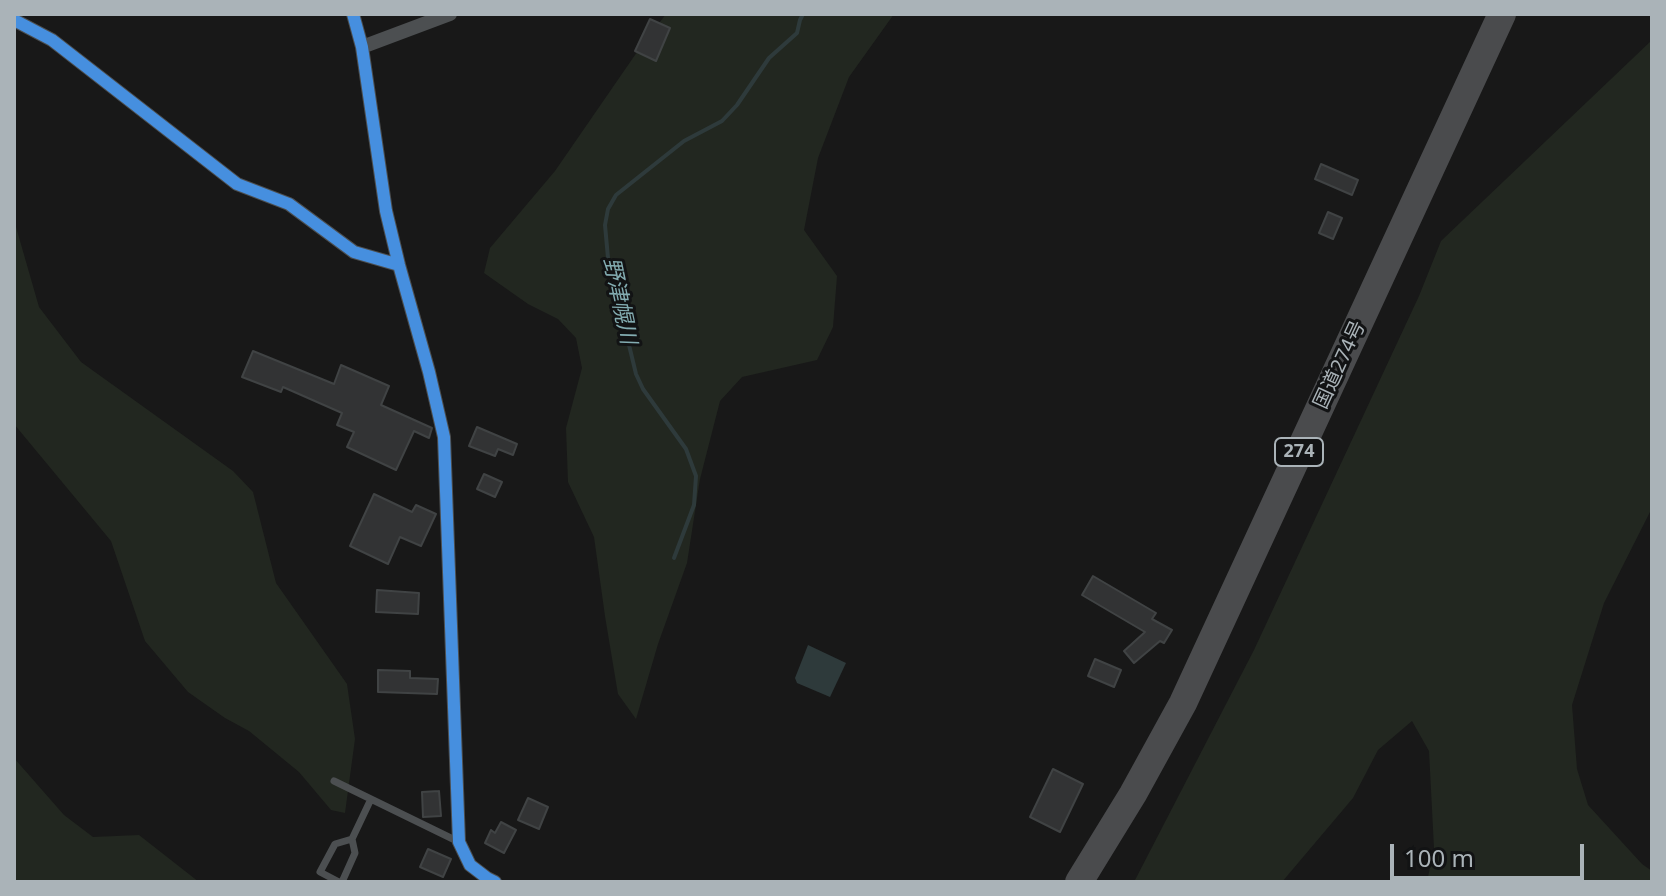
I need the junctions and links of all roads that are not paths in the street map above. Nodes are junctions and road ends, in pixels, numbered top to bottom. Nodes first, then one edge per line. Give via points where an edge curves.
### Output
1 (353, 14) edge
2 (450, 14) edge
3 (1502, 14) edge
4 (1522, 14) edge
5 (14, 20) edge
6 (362, 47) junction
7 (399, 265) junction
8 (334, 781) dead end
9 (371, 799) junction
10 (352, 839) junction
11 (459, 842) junction
12 (341, 882) edge
13 (495, 882) edge
14 (1079, 882) edge
15 (1101, 882) edge

1 - 6 street
2 - 6 street
3 - 14 highway, 国道274号 / 274 via 1183,703
4 - 15 highway, 国道274号 / 274 via 1202,706
5 - 7 street via 52,40 237,184 289,204 354,252
6 - 7 street
7 - 11 street via 444,437
8 - 9 lane
9 - 10 lane
9 - 11 lane
10 - 12 lane via 355,853
10 - 12 lane via 335,844 320,872
11 - 13 street via 470,865

